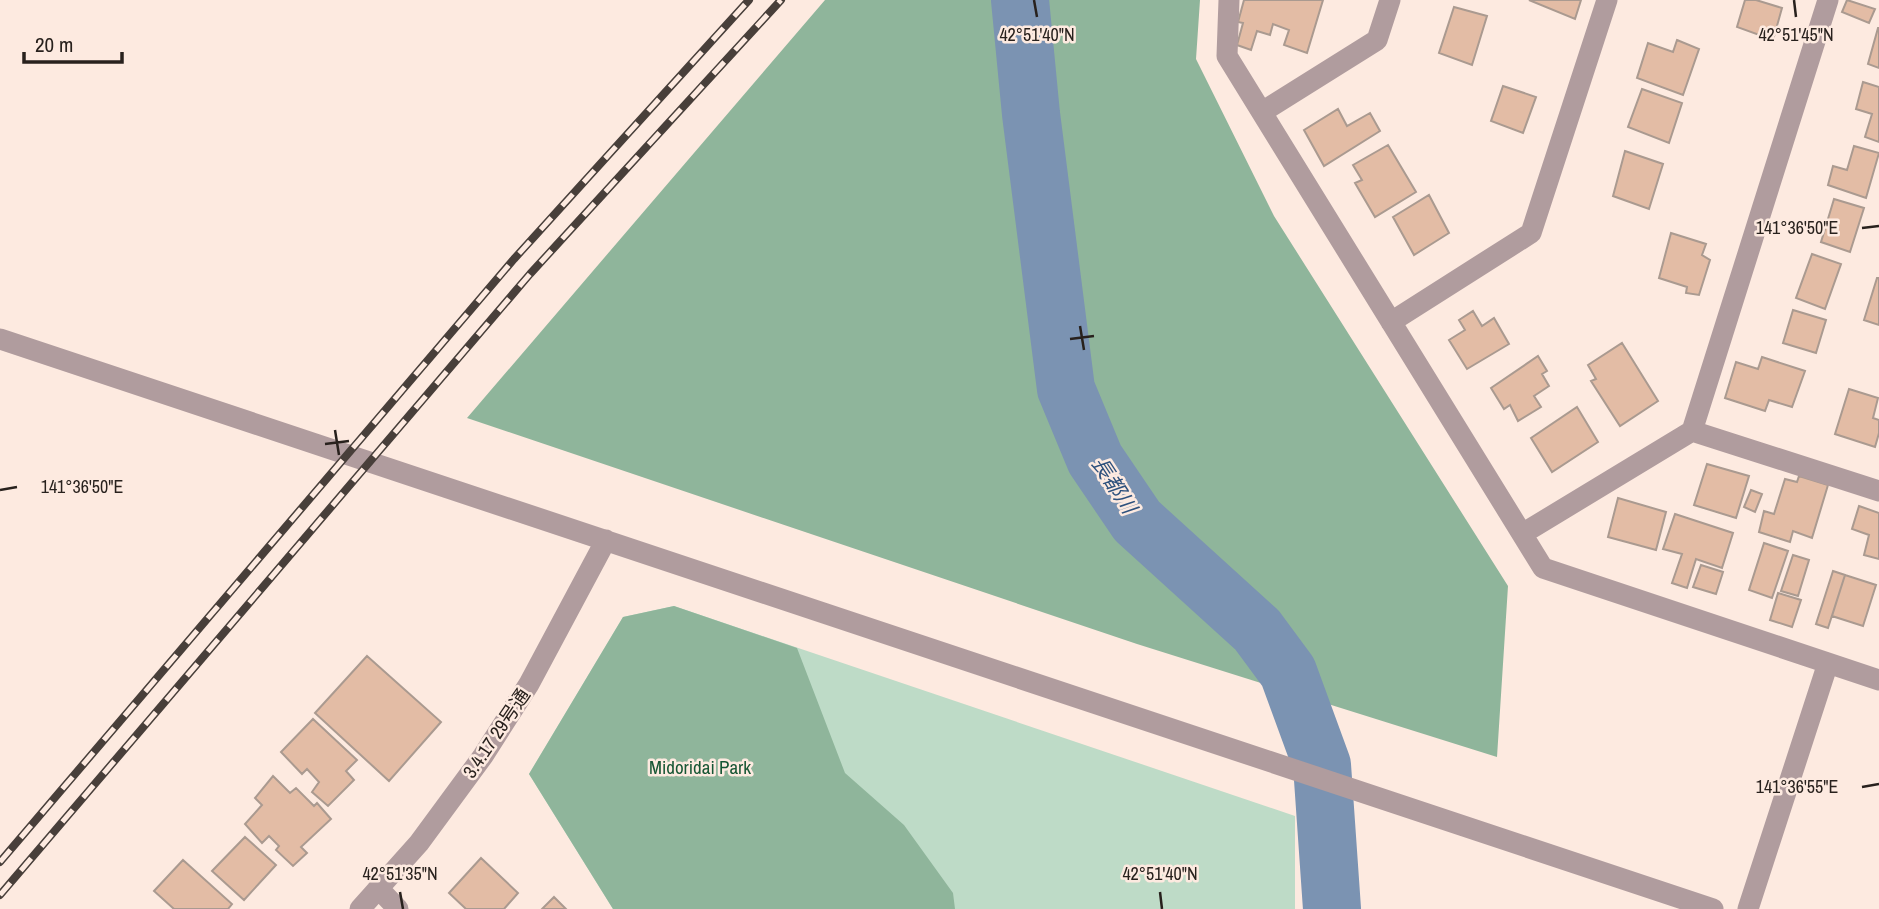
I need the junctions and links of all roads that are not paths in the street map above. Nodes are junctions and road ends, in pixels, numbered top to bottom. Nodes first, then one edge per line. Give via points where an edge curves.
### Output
1 (1229, 0) edge
2 (1390, 0) edge
3 (1607, 0) edge
4 (1828, 0) edge
5 (1262, 112) junction
6 (1391, 322) junction
7 (0, 339) edge
8 (1692, 431) junction
9 (1879, 491) edge
10 (1522, 534) junction
11 (606, 540) junction
12 (1828, 663) junction
13 (1879, 680) edge
14 (378, 888) junction
15 (360, 909) edge
16 (398, 909) edge
17 (1713, 909) edge
18 (1748, 909) edge

1 - 5 street via 1227,56
2 - 5 street via 1377,40
3 - 6 street via 1531,233
4 - 8 street
5 - 6 street
6 - 10 street
7 - 11 street
8 - 9 street
8 - 10 street
10 - 12 street via 1543,568
11 - 14 street, 3.4.17 29号通 via 529,684 490,746 419,842
11 - 17 street
12 - 13 street
12 - 18 street
14 - 15 street, 3.4.17 29号通
14 - 16 street

